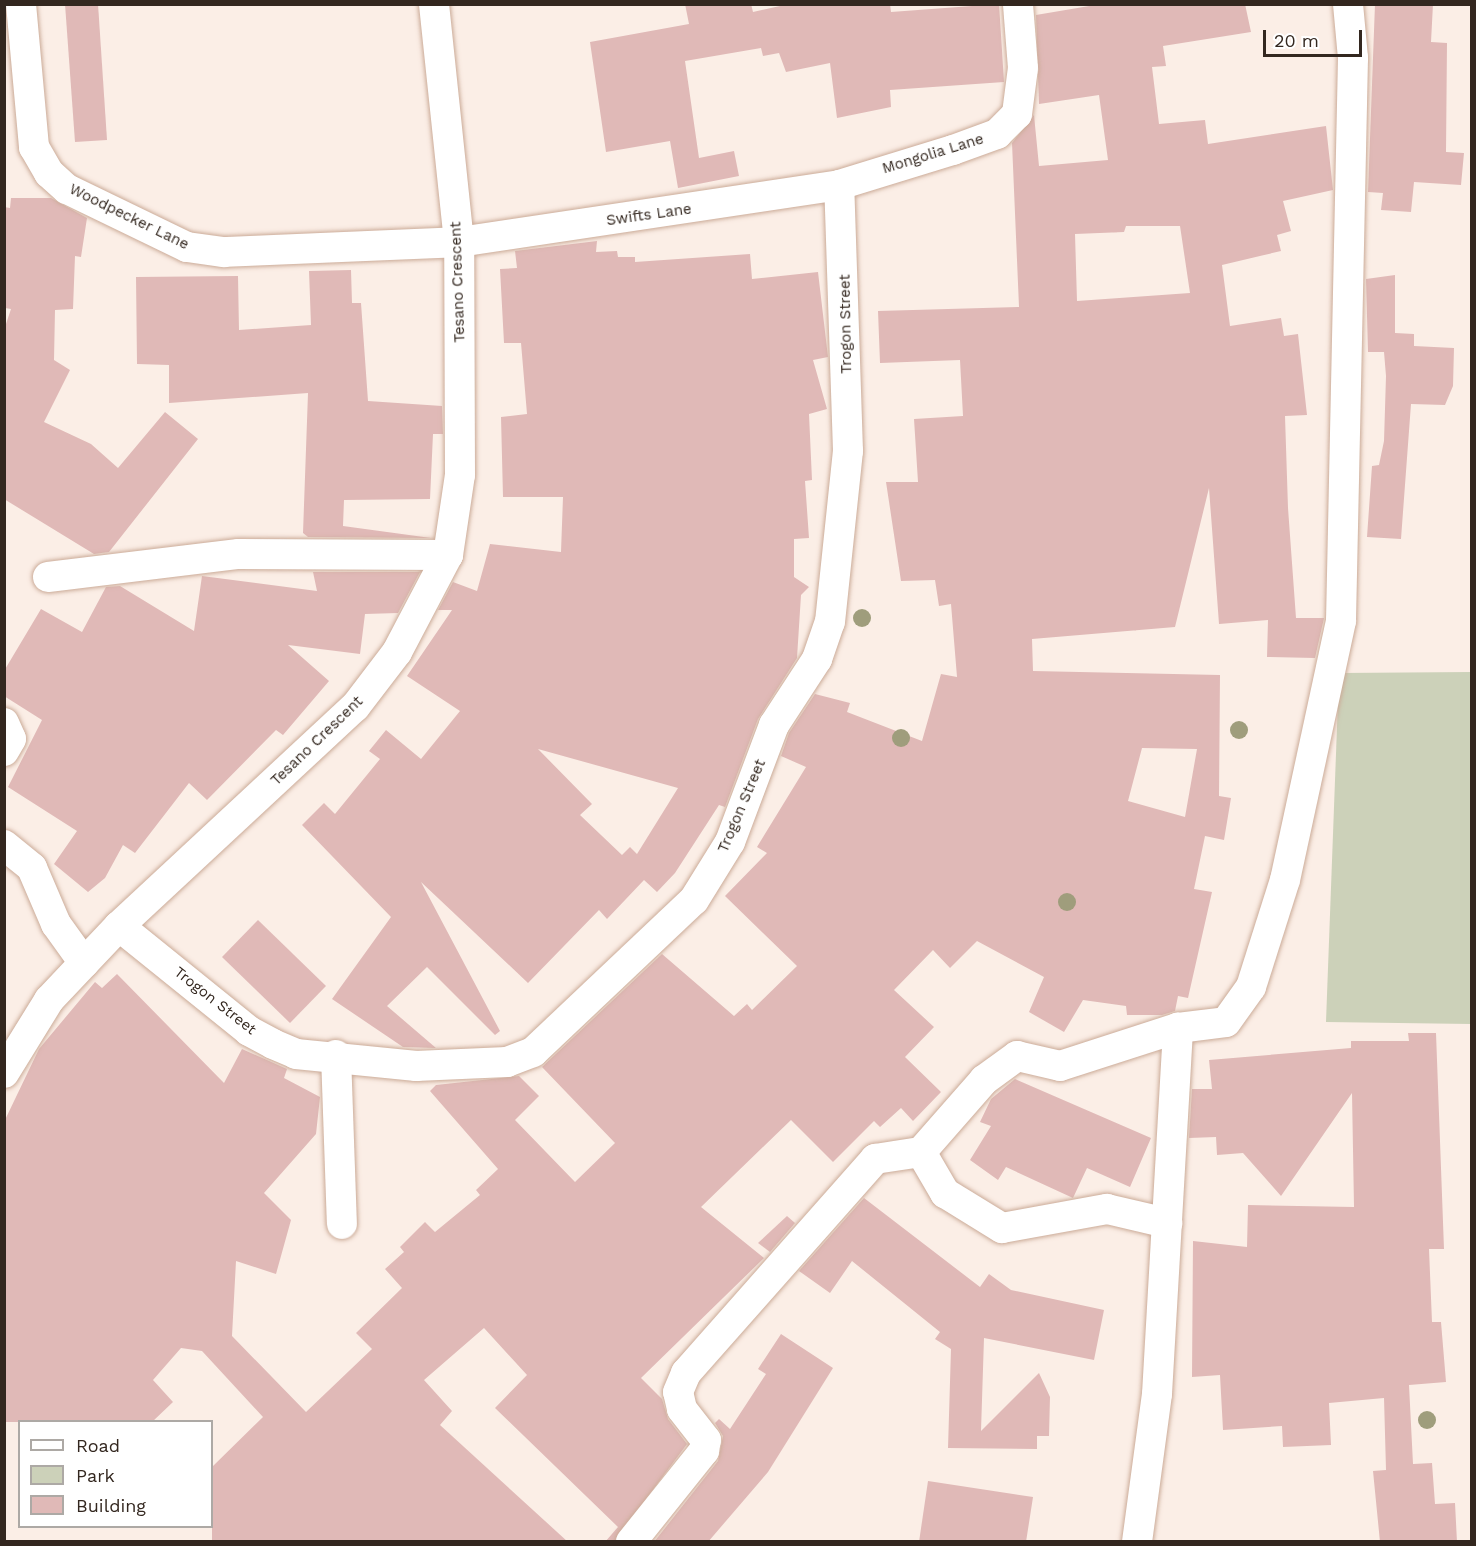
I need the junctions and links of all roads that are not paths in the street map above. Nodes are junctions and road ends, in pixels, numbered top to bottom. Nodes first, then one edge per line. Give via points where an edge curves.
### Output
1 (21, 4) edge
2 (434, 4) edge
3 (1018, 4) edge
4 (1348, 4) edge
5 (839, 185) junction
6 (459, 242) junction
7 (448, 555) junction
8 (48, 577) dead end
9 (4, 723) edge
10 (4, 751) edge
11 (4, 845) edge
12 (119, 926) junction
13 (84, 963) junction
14 (1178, 1028) junction
15 (336, 1055) junction
16 (4, 1073) edge
17 (921, 1152) junction
18 (1167, 1223) junction
19 (342, 1224) dead end
20 (631, 1542) edge
21 (1137, 1542) edge

1 - 6 street, Woodpecker Lane via 34,147 49,173 67,189 196,249 224,252
2 - 6 street, Tesano Crescent
3 - 5 street, Mongolia Lane via 1022,99 1017,114 997,134
4 - 14 street via 1353,58 1341,621 1285,880 1251,987 1226,1022
5 - 6 street, Swifts Lane
5 - 15 street, Trogon Street via 848,452 838,579 817,659 774,725 730,842 694,900 533,1052 507,1062 416,1066
6 - 7 street, Tesano Crescent via 460,475
7 - 8 street via 239,554
7 - 12 street, Tesano Crescent via 398,652 355,707
9 - 10 street via 11,739
11 - 13 street via 32,868 56,924
12 - 13 street, Tesano Crescent
12 - 15 street, Trogon Street via 249,1031 296,1054
13 - 16 street, Tesano Crescent via 49,1000
14 - 17 street via 1060,1066 1017,1056 984,1080
14 - 18 street
15 - 19 street
17 - 18 street via 945,1193 1002,1228 1107,1209
17 - 20 street via 875,1159 686,1373 678,1392 682,1409 706,1440 704,1451
18 - 21 street via 1157,1394

